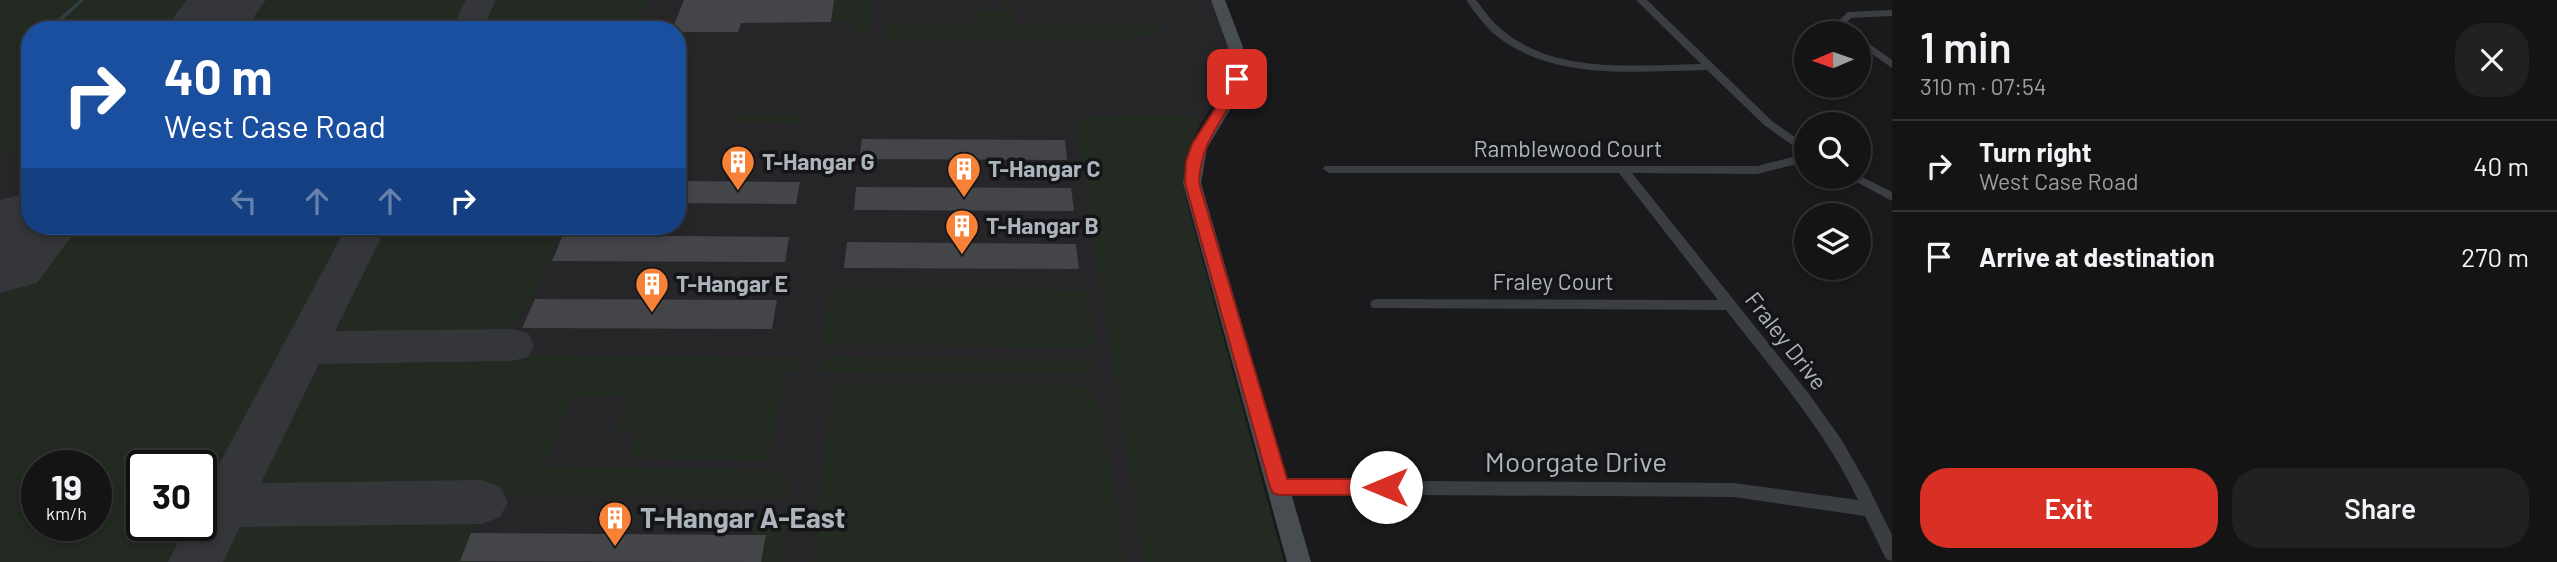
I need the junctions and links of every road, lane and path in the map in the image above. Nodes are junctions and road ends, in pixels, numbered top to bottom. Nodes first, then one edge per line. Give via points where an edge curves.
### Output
1 (1219, 0) edge
2 (1471, 0) edge
3 (1641, 0) edge
4 (1892, 13) edge
5 (1843, 21) edge
6 (1871, 49) edge
7 (1892, 65) edge
8 (1709, 67) junction
9 (1794, 142) edge
10 (1794, 161) edge
11 (1329, 169) dead end
12 (1623, 170) junction
13 (1871, 186) edge
14 (1892, 197) edge
15 (1377, 304) dead end
16 (1729, 305) junction
17 (1279, 487) junction
18 (1870, 509) junction
19 (1892, 553) edge
20 (1299, 562) edge

1 - 17 main road via 1238,71 1230,95 1199,144 1192,183
2 - 8 street via 1509,41 1564,62
3 - 8 street
4 - 5 street via 1854,14
6 - 7 street
8 - 9 street
10 - 12 street, Ramblewood Court via 1757,170
11 - 12 street, Ramblewood Court
12 - 16 street, Fraley Drive
13 - 14 street
15 - 16 street, Fraley Court
16 - 18 street, Fraley Drive via 1827,432
17 - 18 street, Moorgate Drive via 1734,490
17 - 20 main road
18 - 19 street, Fraley Drive

